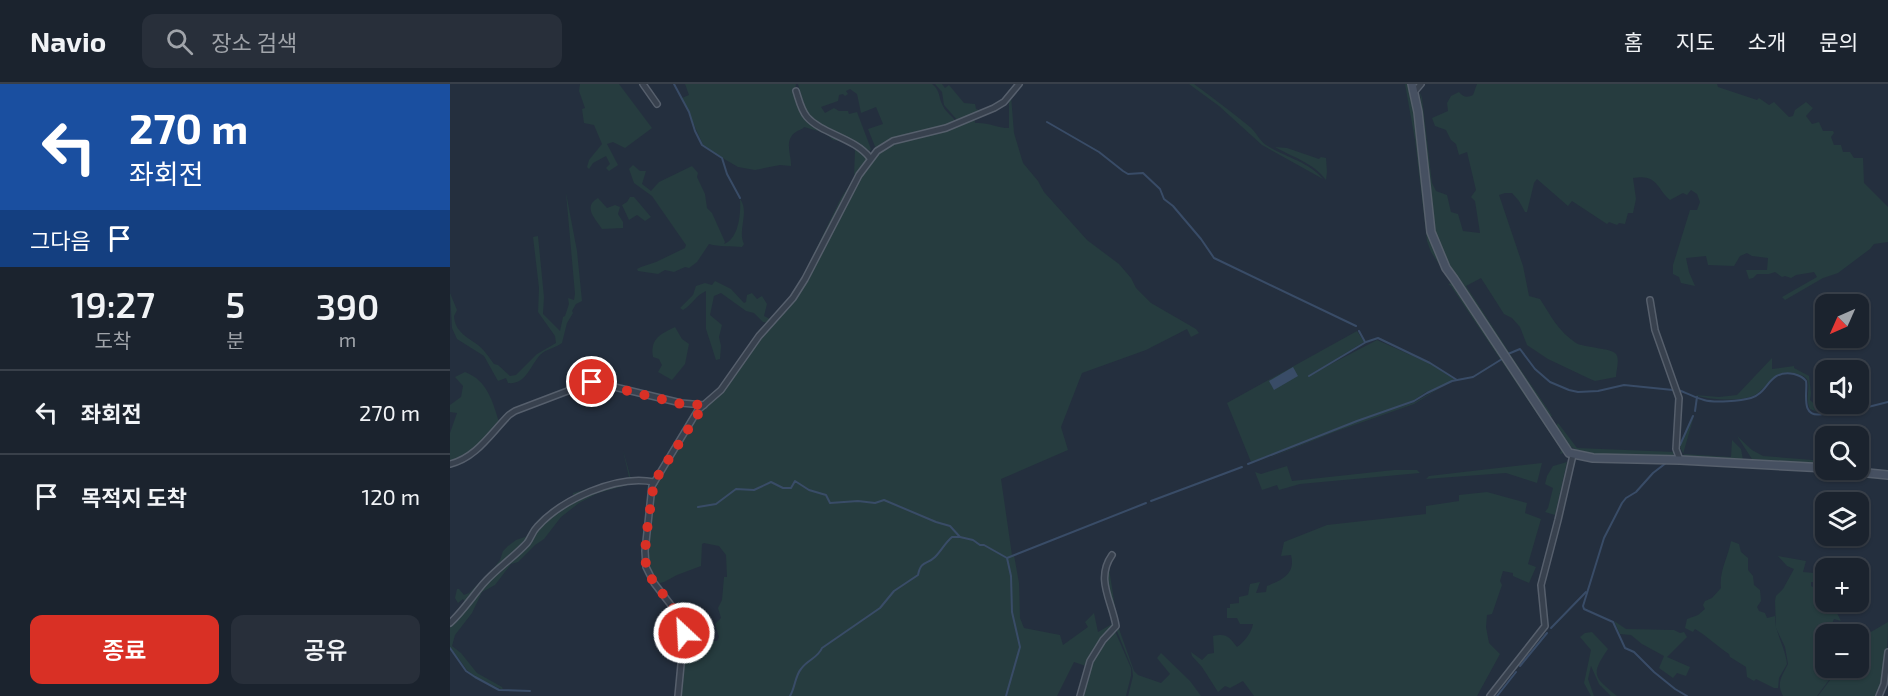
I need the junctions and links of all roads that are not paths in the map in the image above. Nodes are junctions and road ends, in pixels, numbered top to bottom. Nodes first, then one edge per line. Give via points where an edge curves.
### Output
1 (642, 84) edge
2 (1019, 84) edge
3 (1421, 84) edge
4 (1413, 88) edge
5 (796, 91) dead end
6 (657, 104) dead end
7 (870, 158) junction
8 (1650, 300) dead end
9 (704, 405) junction
10 (1573, 455) junction
11 (1680, 460) junction
12 (450, 464) edge
13 (1815, 467) edge
14 (1869, 473) edge
15 (1888, 475) edge
16 (654, 482) junction
17 (1112, 555) dead end
18 (450, 623) edge
19 (1888, 652) edge
20 (678, 696) edge
21 (1080, 696) edge
22 (1490, 696) edge
23 (1879, 696) edge

1 - 6 street
2 - 7 street via 994,108 952,126 886,144
3 - 4 street
4 - 10 main road via 1430,223 1437,247 1454,279
5 - 7 street via 811,121
7 - 9 street via 799,289 721,390
8 - 11 street via 1655,330 1679,398 1676,449
9 - 12 street via 681,404 598,383 585,384 515,411 475,451
9 - 16 street
10 - 11 main road
10 - 22 street via 1541,585 1545,626
11 - 13 main road
14 - 15 main road
16 - 18 street via 638,479 618,483 565,505 539,525 528,542 487,580
16 - 20 street via 645,559 648,574 674,609 684,633
17 - 21 street via 1103,579 1116,626 1090,661
19 - 23 street

